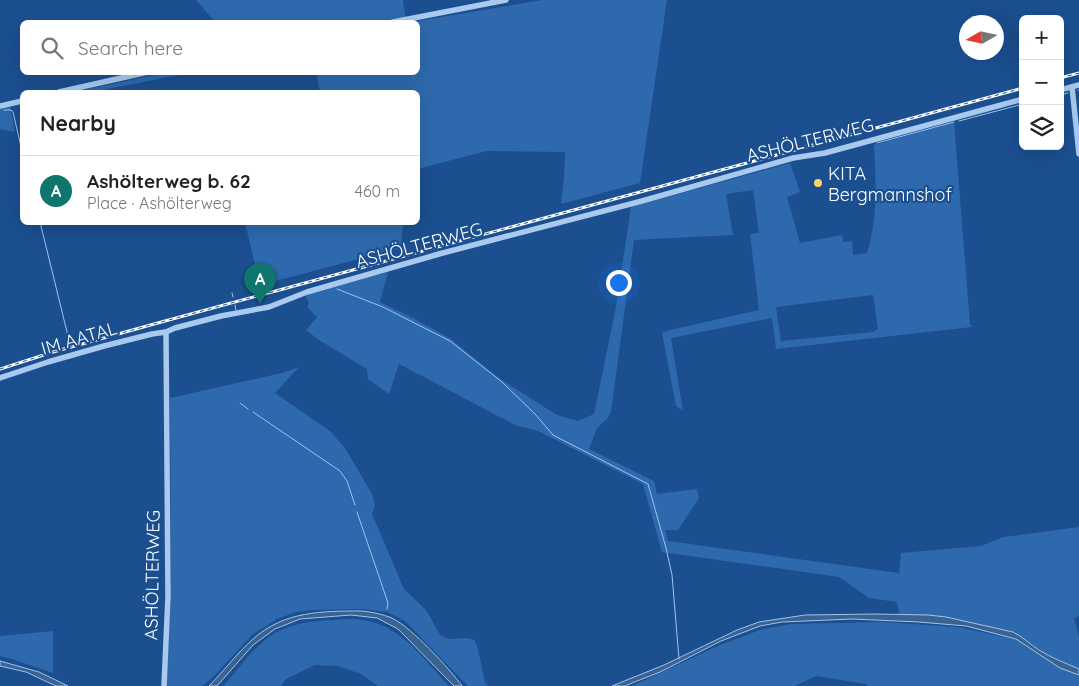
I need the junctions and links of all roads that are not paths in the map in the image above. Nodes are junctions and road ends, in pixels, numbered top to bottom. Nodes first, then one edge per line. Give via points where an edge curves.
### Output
1 (506, 0) edge
2 (403, 20) edge
3 (135, 75) edge
4 (1079, 85) edge
5 (1072, 87) junction
6 (1064, 89) edge
7 (68, 90) edge
8 (1019, 100) edge
9 (20, 101) edge
10 (0, 106) edge
11 (1079, 154) edge
12 (166, 332) junction
13 (0, 378) edge
14 (164, 686) edge

1 - 2 street
3 - 7 street
4 - 5 street
5 - 6 street
5 - 11 street
8 - 12 street, ASHÖLTERWEG via 438,254 307,292 269,307 220,316
9 - 10 street
12 - 13 street, IM AATAL via 48,362
12 - 14 street, ASHÖLTERWEG via 169,567

